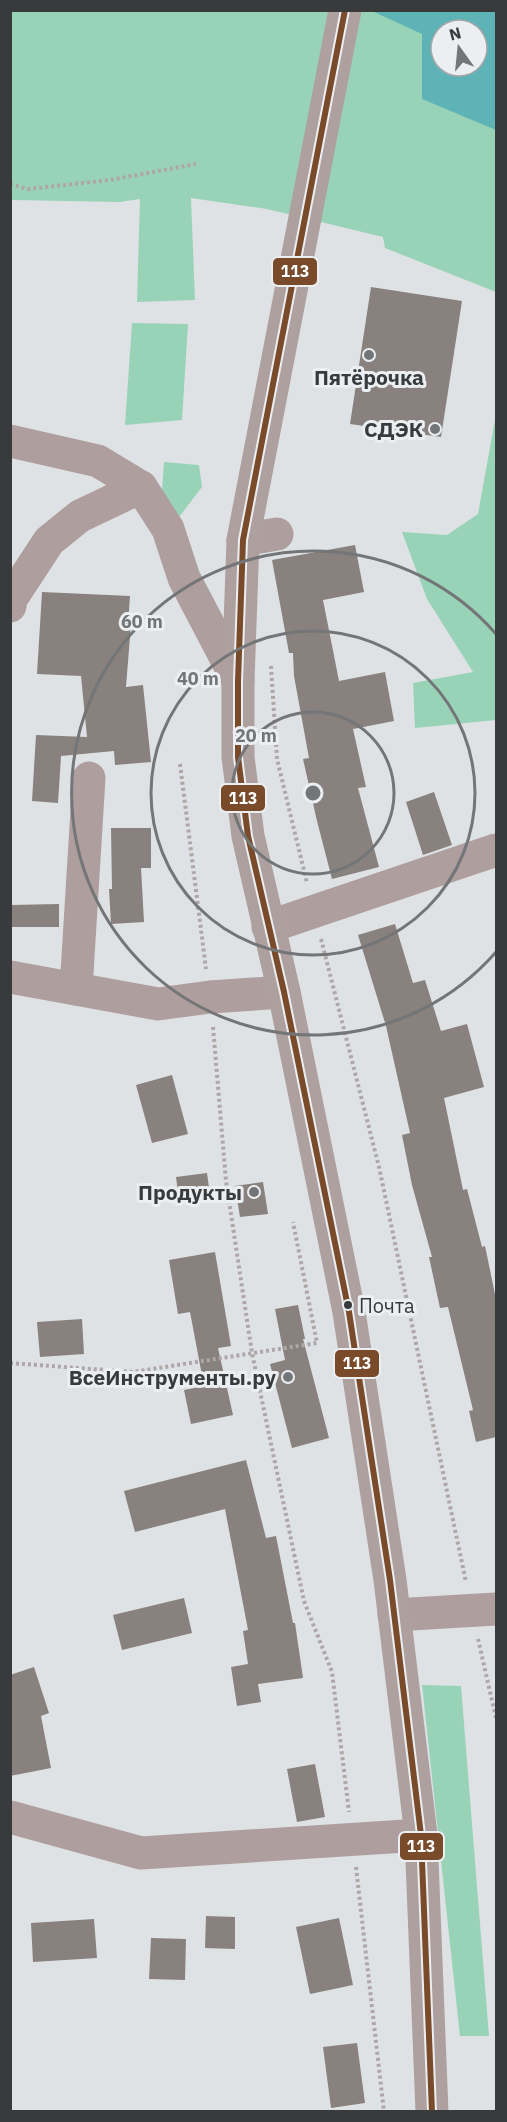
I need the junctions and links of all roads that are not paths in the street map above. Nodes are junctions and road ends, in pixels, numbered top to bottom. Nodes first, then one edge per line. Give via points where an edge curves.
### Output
1 (345, 10) edge
2 (10, 441) edge
3 (141, 487) junction
4 (277, 534) dead end
5 (243, 540) junction
6 (10, 606) edge
7 (238, 681) junction
8 (89, 778) dead end
9 (496, 850) edge
10 (268, 927) junction
11 (10, 977) edge
12 (76, 989) junction
13 (284, 993) junction
14 (484, 1610) edge
15 (394, 1615) junction
16 (10, 1817) edge
17 (421, 1835) junction
18 (432, 2112) edge

1 - 5 main road
2 - 3 street via 98,460
3 - 6 street via 80,516 49,541
3 - 7 street via 168,529 184,578
4 - 5 street
5 - 7 main road
7 - 10 main road via 239,769 248,836
8 - 12 street
9 - 10 street
10 - 13 main road
11 - 12 street
12 - 13 street via 158,1004
13 - 15 main road via 349,1312
14 - 15 street
15 - 17 main road
16 - 17 street via 141,1853
17 - 18 main road

